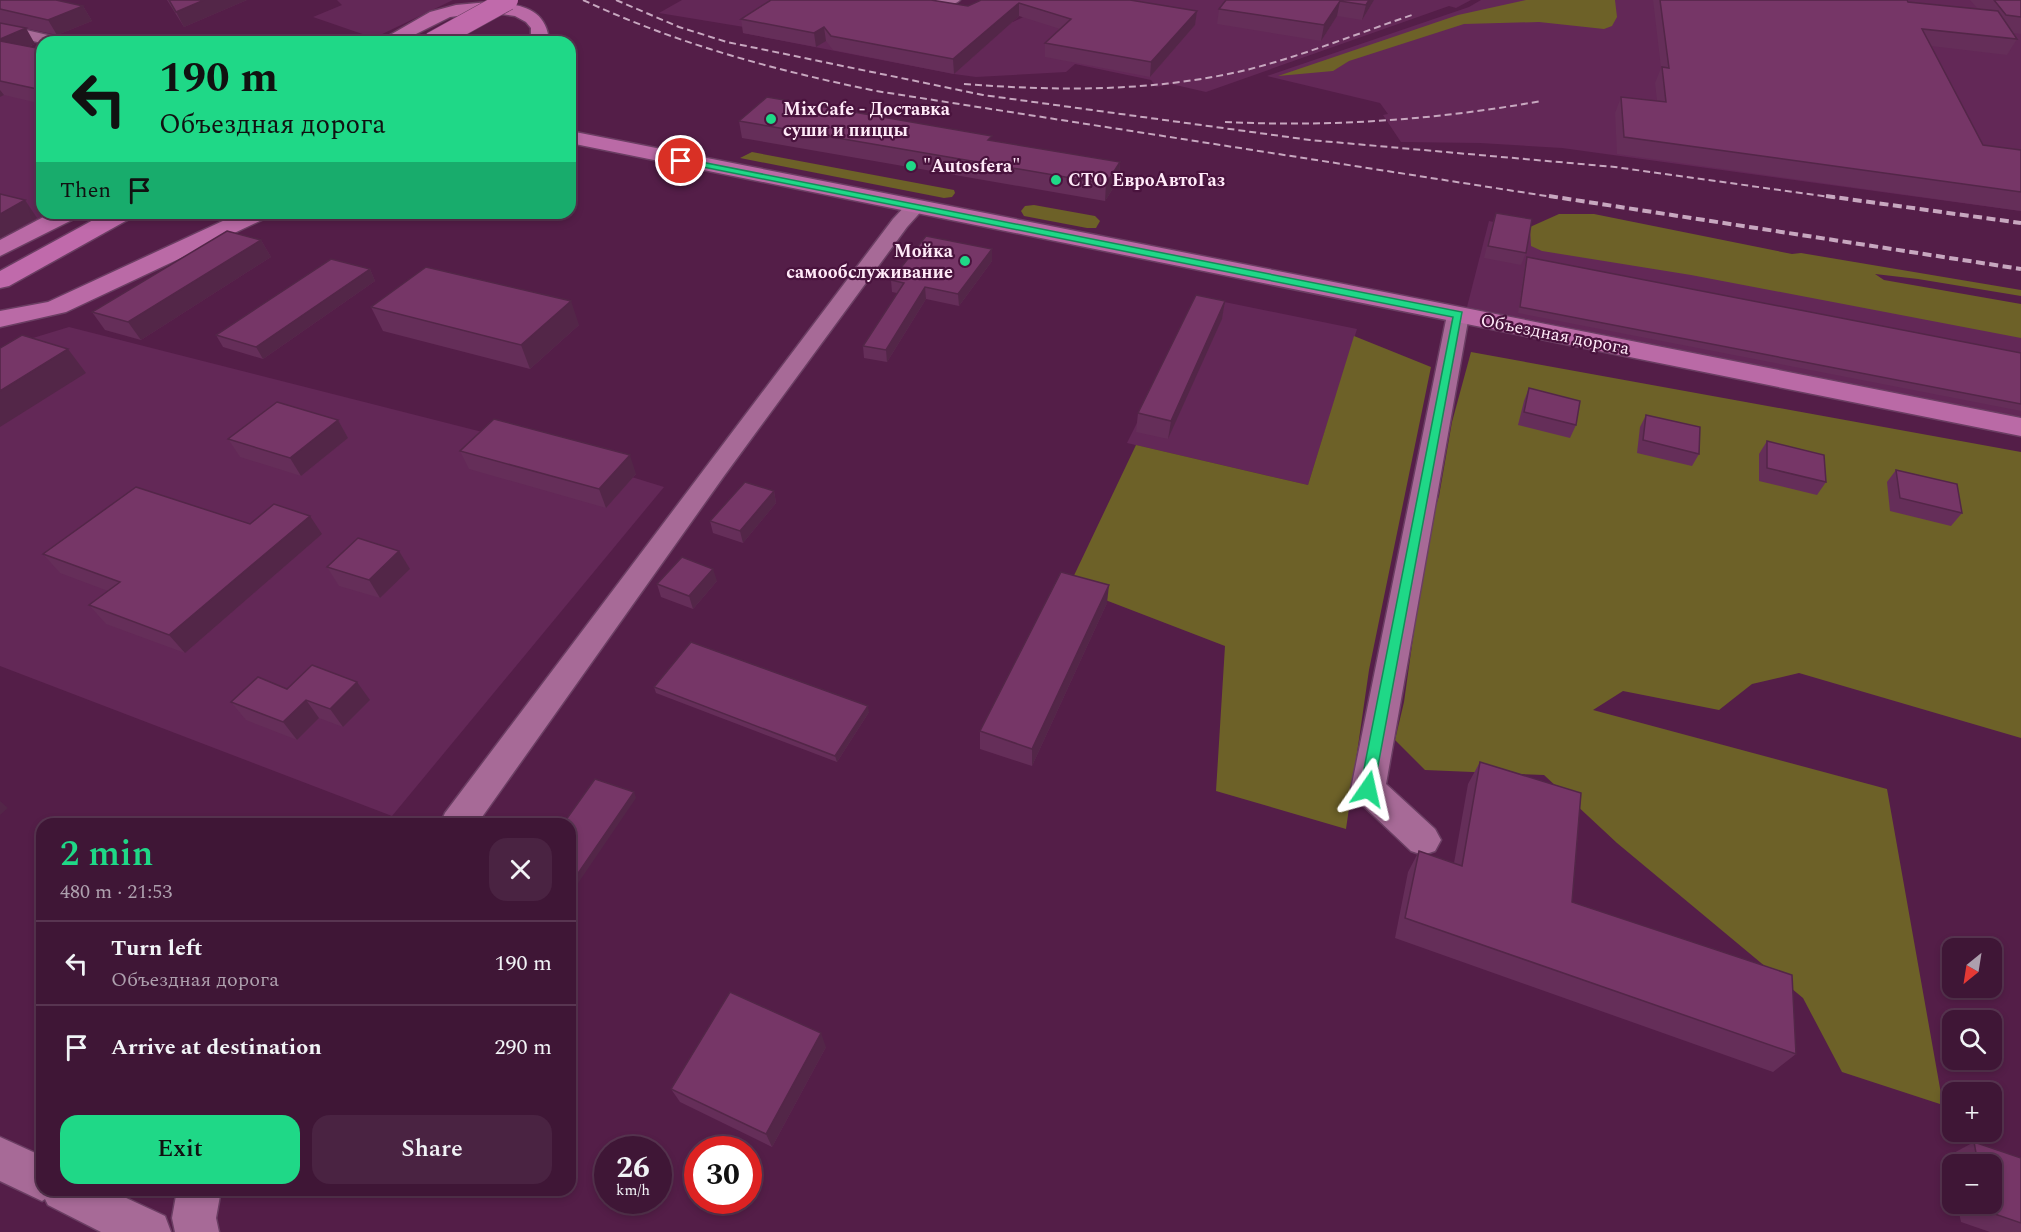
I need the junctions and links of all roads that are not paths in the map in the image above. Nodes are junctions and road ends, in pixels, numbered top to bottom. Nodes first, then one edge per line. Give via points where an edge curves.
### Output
1 (508, 0) edge
2 (925, 0) edge
3 (952, 0) edge
4 (0, 29) edge
5 (398, 36) edge
6 (443, 36) edge
7 (541, 36) edge
8 (36, 37) edge
9 (576, 129) edge
10 (576, 138) edge
11 (594, 141) junction
12 (915, 207) junction
13 (57, 219) edge
14 (112, 219) edge
15 (245, 219) edge
16 (0, 249) edge
17 (0, 281) edge
18 (0, 313) edge
19 (28, 315) junction
20 (1458, 315) junction
21 (0, 319) edge
22 (2021, 427) edge
23 (461, 818) edge
24 (1423, 840) dead end
25 (0, 1158) edge
26 (36, 1176) edge
27 (75, 1196) edge
28 (198, 1196) edge
29 (149, 1232) edge
30 (197, 1232) edge

1 - 6 highway, bridge
2 - 3 street
4 - 8 street
5 - 7 main road via 442,13 494,5 528,12 539,24
9 - 11 main road
10 - 11 main road, Объездная дорога
11 - 12 main road, Объездная дорога
12 - 20 main road, Объездная дорога
12 - 23 street via 721,461
13 - 16 main road
14 - 17 highway
15 - 19 main road via 65,303
18 - 19 main road
19 - 21 main road
20 - 22 main road, Объездная дорога
20 - 24 street via 1368,789
25 - 26 street
27 - 29 street
28 - 30 street via 194,1218

